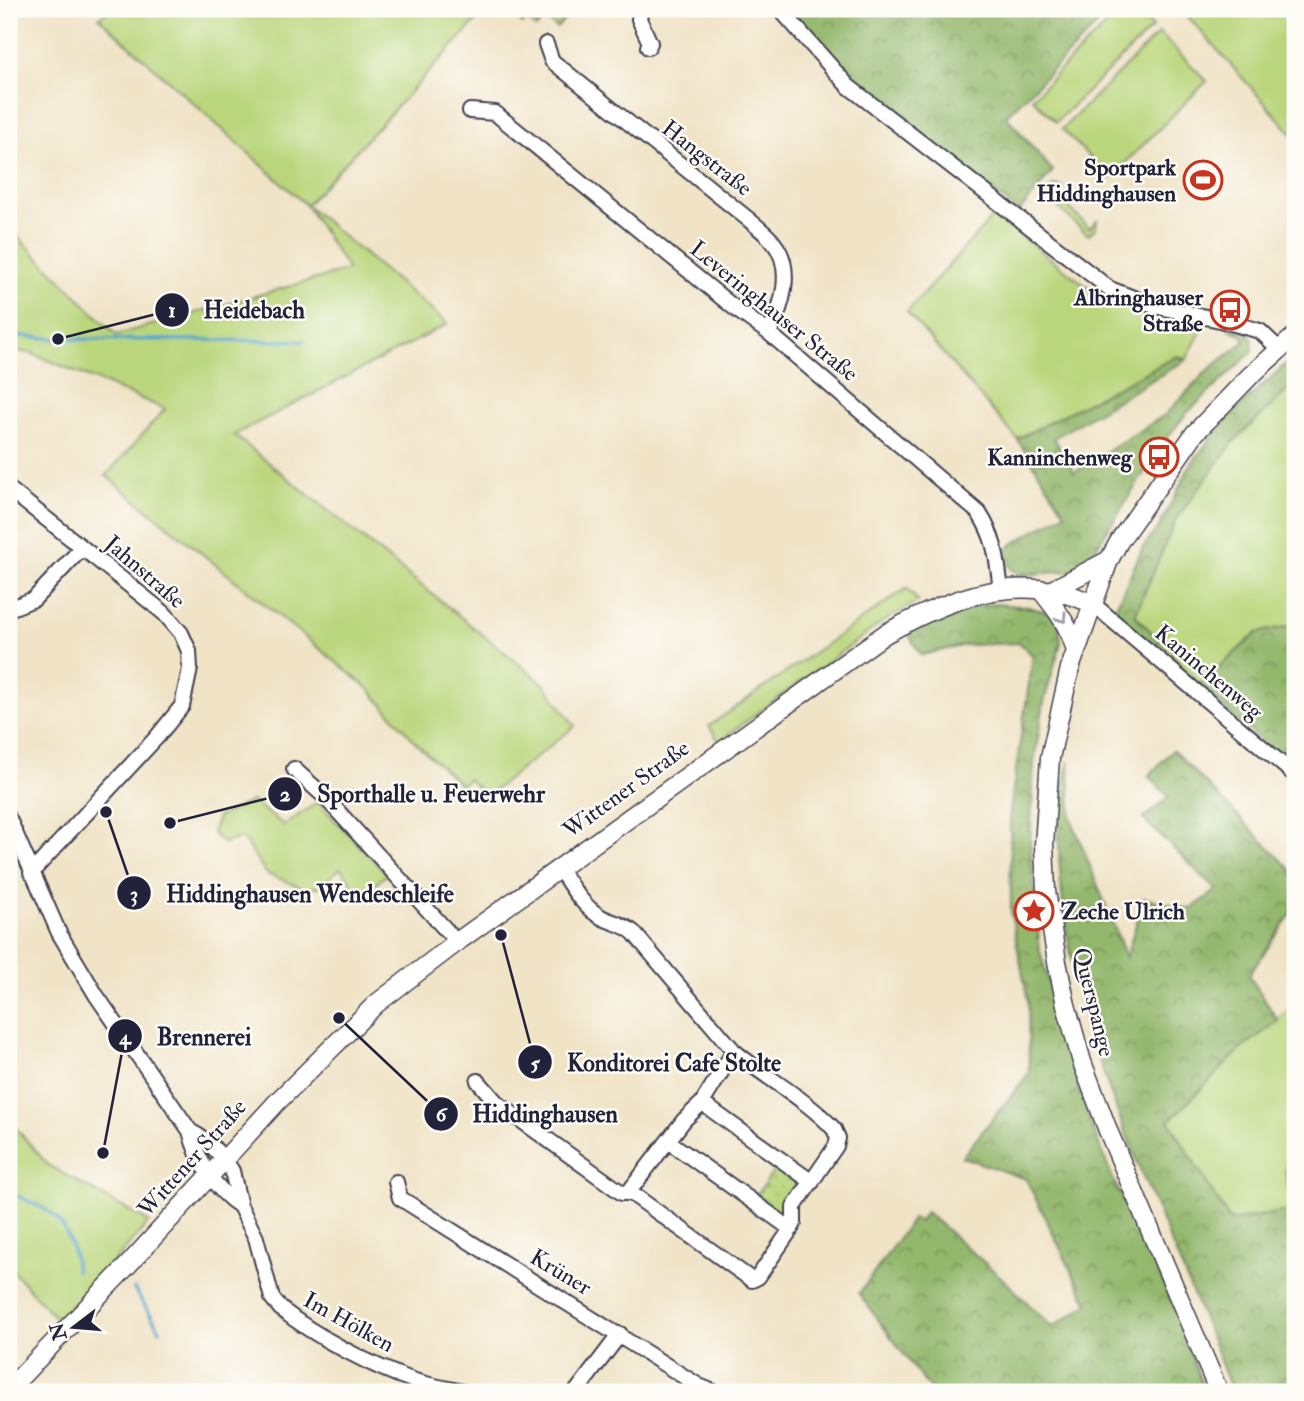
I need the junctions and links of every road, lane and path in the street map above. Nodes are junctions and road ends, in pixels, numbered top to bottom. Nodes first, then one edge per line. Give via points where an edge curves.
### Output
1 (642, 9) edge
2 (780, 9) edge
3 (546, 44) dead end
4 (648, 47) dead end
5 (470, 111) dead end
6 (769, 333) junction
7 (1295, 335) edge
8 (1279, 349) junction
9 (9, 489) edge
10 (82, 548) junction
11 (1109, 560) junction
12 (1001, 590) junction
13 (1046, 590) junction
14 (1093, 604) junction
15 (9, 609) edge
16 (1076, 651) junction
17 (294, 769) dead end
18 (1295, 775) edge
19 (9, 819) edge
20 (559, 868) junction
21 (31, 873) junction
22 (457, 942) junction
23 (734, 1051) junction
24 (478, 1081) dead end
25 (702, 1102) junction
26 (190, 1131) junction
27 (668, 1141) junction
28 (225, 1160) junction
29 (210, 1175) junction
30 (396, 1182) dead end
31 (812, 1182) junction
32 (631, 1194) junction
33 (240, 1206) junction
34 (791, 1229) junction
35 (620, 1334) junction
36 (9, 1389) edge
37 (464, 1392) edge
38 (576, 1392) edge
39 (714, 1392) edge
40 (1219, 1392) edge

1 - 4 street via 639,19
2 - 8 street via 848,86 1110,289 1154,306 1260,331
3 - 6 street, Hangstraße via 552,61 774,243 781,257 784,292
5 - 6 street, Leveringhauser Straße via 495,113
6 - 12 street, Leveringhauser Straße via 979,513 993,539
7 - 8 main road
8 - 11 main road via 1195,433
9 - 10 street, Jahnstraße
10 - 15 street via 34,599
10 - 21 street, Jahnstraße via 164,613 181,633 190,669 182,706
11 - 13 main road
11 - 14 main road
12 - 13 main road, Wittener Straße
12 - 20 main road, Wittener Straße via 946,603 885,634
13 - 14 main road, Wittener Straße
13 -> 16 main road via 1065,619
14 - 16 main road, Querspange
14 - 18 street, Kaninchenweg
16 - 40 main road, Querspange via 1050,758 1044,845 1057,962 1082,1062
17 - 22 street
19 - 21 street
20 - 22 main road, Wittener Straße
20 - 23 street via 589,908 633,932
21 - 26 street via 96,995
22 - 28 main road, Wittener Straße via 376,1003
23 - 25 street
23 - 31 street via 834,1129 836,1146
24 - 32 street via 498,1103 622,1193
25 - 27 street
25 - 31 street
26 - 28 street
26 - 29 street, Im Hölken
27 - 32 street
27 - 34 street
28 - 29 main road, Wittener Straße
28 - 33 street, Im Hölken
29 - 33 street, Im Hölken via 226,1197
29 - 36 main road, Wittener Straße
30 - 35 street, Krüner via 400,1198
31 - 34 street via 794,1207
32 - 34 street via 752,1280
33 - 37 street, Im Hölken via 256,1238 272,1298 279,1308 355,1356 417,1382
35 - 38 street
35 - 39 street, Krüner

